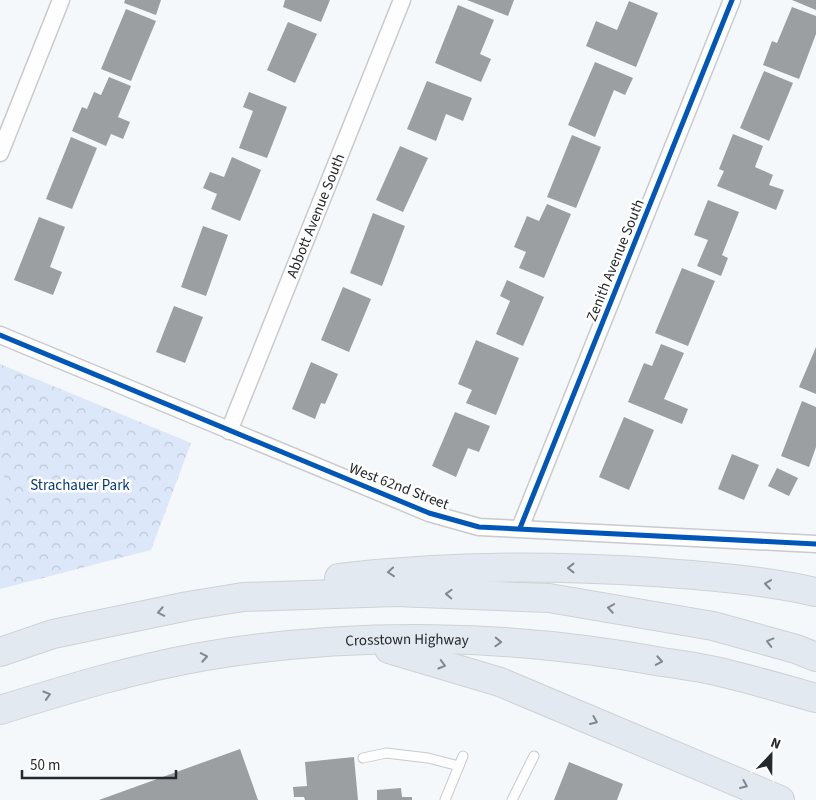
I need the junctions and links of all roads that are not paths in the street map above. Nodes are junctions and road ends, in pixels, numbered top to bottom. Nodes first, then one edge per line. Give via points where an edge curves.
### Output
1 (62, 0) edge
2 (402, 0) edge
3 (732, 0) edge
4 (0, 153) edge
5 (0, 335) edge
6 (229, 431) junction
7 (520, 528) junction
8 (816, 544) edge
9 (816, 592) edge
10 (243, 597) junction
11 (362, 641) junction
12 (0, 652) edge
13 (816, 657) edge
14 (816, 698) edge
15 (0, 710) edge
16 (463, 756) dead end
17 (534, 756) dead end
18 (363, 758) dead end
19 (459, 766) junction
20 (445, 800) edge
21 (512, 800) edge
22 (780, 800) edge

1 - 4 street
2 - 6 street, Abbott Avenue South
3 - 7 street, Zenith Avenue South
5 - 6 street, West 62nd Street
6 - 7 street, West 62nd Street via 429,513 478,527
7 - 8 street, West 62nd Street
9 -> 10 highway via 713,576 594,568 482,568 382,572 320,580
10 -> 12 highway via 71,630
13 -> 10 highway via 713,626 549,598 395,592
11 -> 14 highway, Crosstown Highway via 526,643 592,650 726,673
15 -> 11 highway, Crosstown Highway via 87,683 205,656 307,643
11 -> 22 highway via 500,682
16 - 19 lane
17 - 21 lane
18 - 19 lane via 386,753
19 - 20 lane

